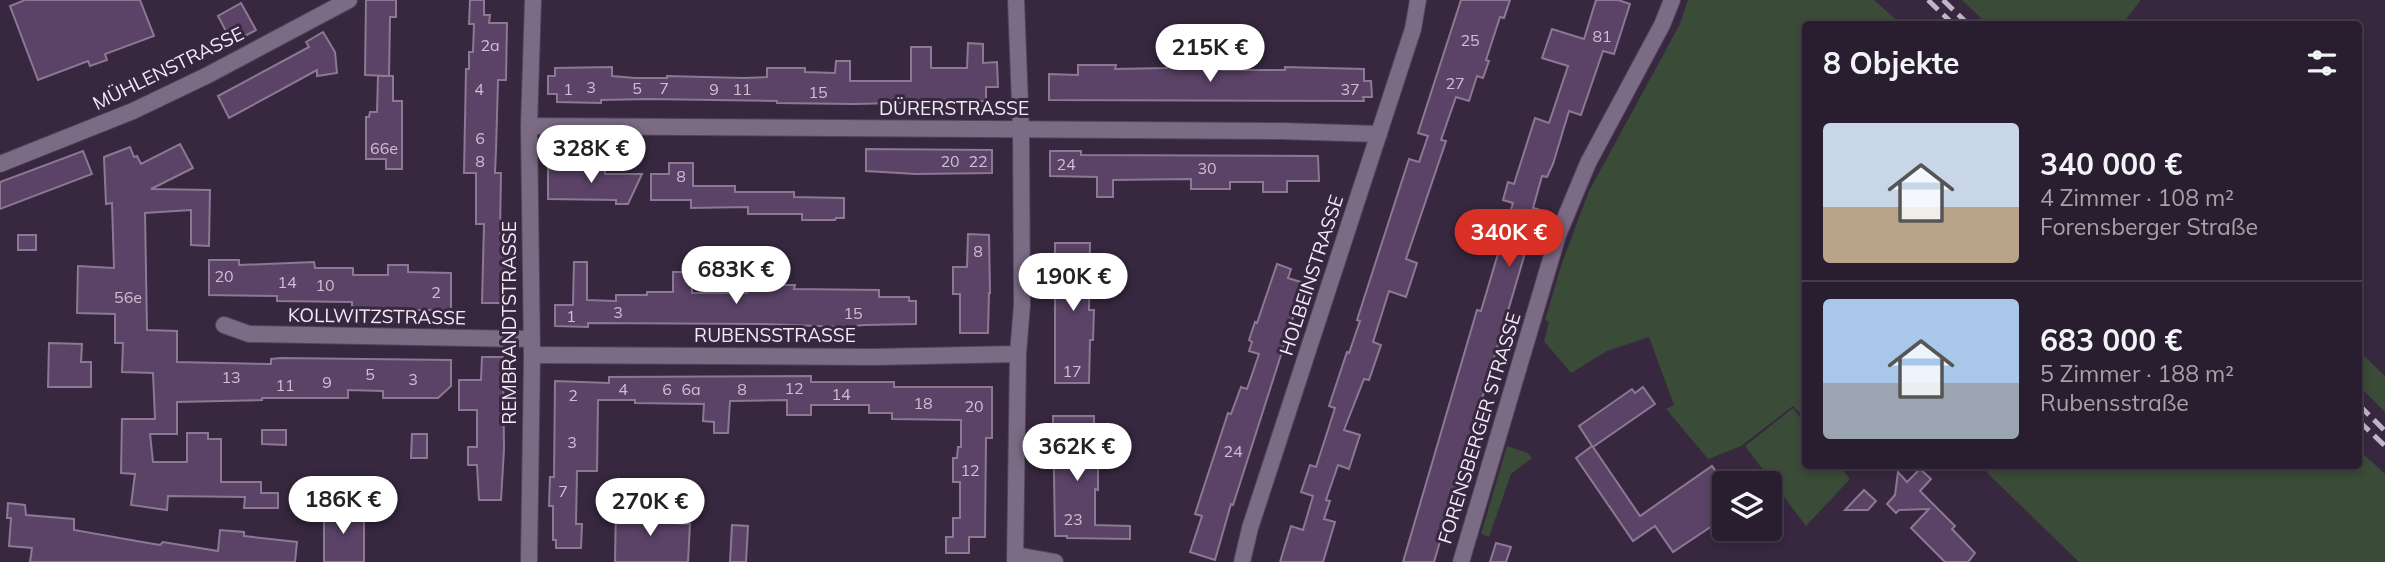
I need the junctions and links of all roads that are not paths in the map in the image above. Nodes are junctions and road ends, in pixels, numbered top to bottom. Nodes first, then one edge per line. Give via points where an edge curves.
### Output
1 (349, 0) edge
2 (533, 0) edge
3 (1016, 0) edge
4 (1418, 0) edge
5 (1672, 0) edge
6 (529, 126) junction
7 (1021, 130) junction
8 (1379, 134) junction
9 (0, 164) edge
10 (224, 325) dead end
11 (531, 347) junction
12 (1017, 354) junction
13 (1016, 558) edge
14 (529, 562) edge
15 (1055, 562) edge
16 (1242, 562) edge
17 (1461, 562) edge

1 - 9 street, MÜHLENSTRASSE via 145,105
2 - 6 street, REMBRANDTSTRASSE
3 - 7 street
4 - 8 street, HOLBEINSTRASSE
5 - 17 street, FORENSBERGER STRASSE via 1588,163 1563,223
6 - 7 street, DÜRERSTRASSE
6 - 11 street, REMBRANDTSTRASSE
7 - 8 street, DÜRERSTRASSE
7 - 12 street via 1022,305
8 - 16 street, HOLBEINSTRASSE
10 - 11 street, KOLLWITZSTRASSE via 249,334
11 - 12 street, RUBENSSTRASSE via 873,357
11 - 14 street, REMBRANDTSTRASSE
12 - 13 street
13 - 15 street

